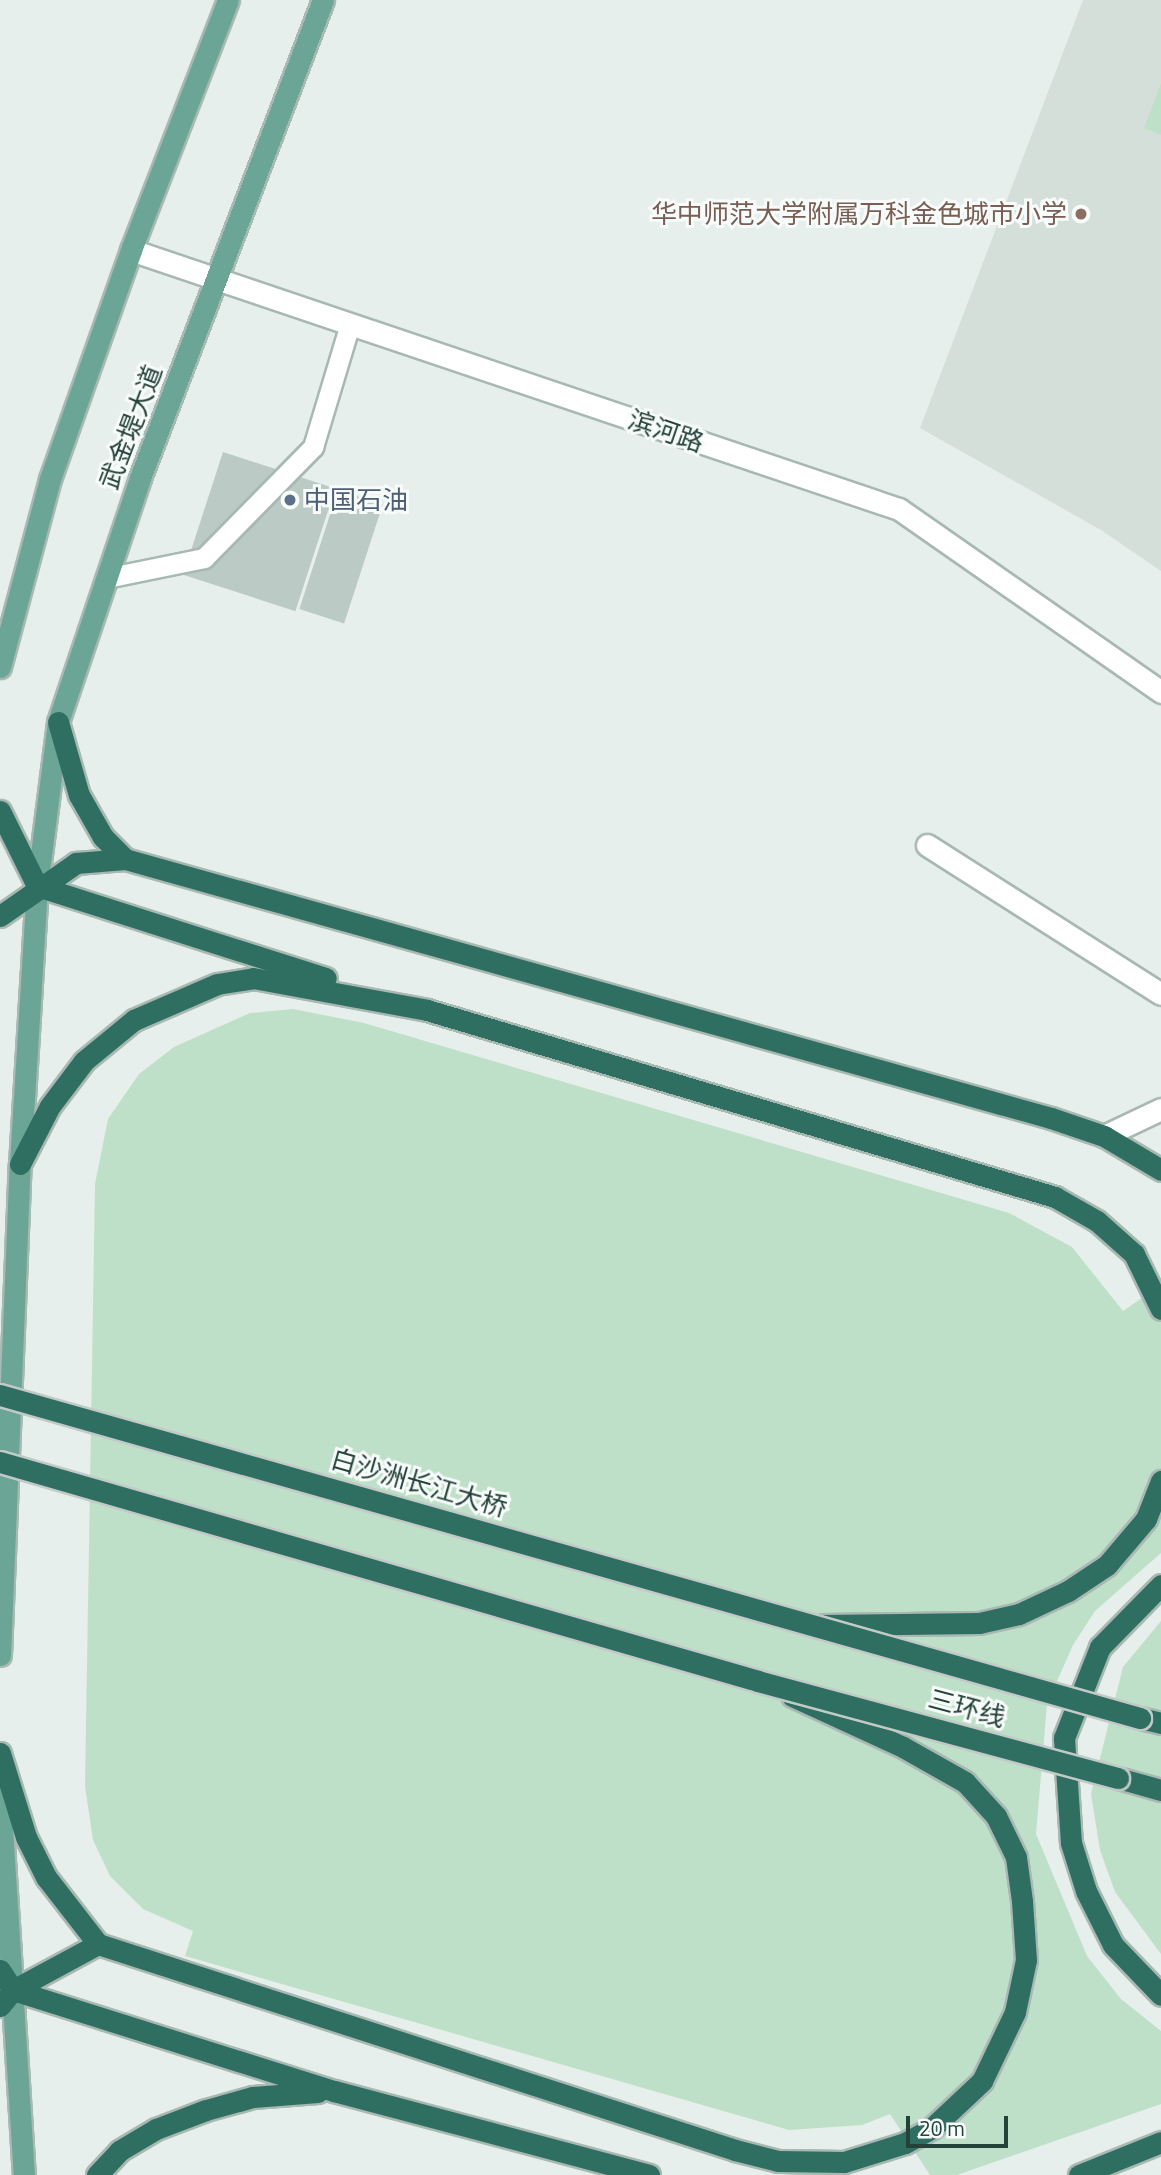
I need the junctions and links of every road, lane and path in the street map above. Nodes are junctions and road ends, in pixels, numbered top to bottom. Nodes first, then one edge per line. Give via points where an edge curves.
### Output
1 (228, 0) edge
2 (323, 0) edge
3 (131, 250) junction
4 (218, 279) junction
5 (351, 324) junction
6 (106, 578) junction
7 (0, 667) edge
8 (1161, 692) edge
9 (58, 722) junction
10 (0, 811) edge
11 (927, 845) dead end
12 (125, 859) junction
13 (37, 886) junction
14 (0, 916) edge
15 (1161, 995) edge
16 (427, 1010) junction
17 (1161, 1109) edge
18 (1104, 1136) junction
19 (20, 1164) junction
20 (1161, 1170) edge
21 (1161, 1309) edge
22 (0, 1395) edge
23 (0, 1462) edge
24 (1161, 1481) edge
25 (1161, 1585) edge
26 (822, 1625) junction
27 (0, 1655) edge
28 (758, 1681) junction
29 (1161, 1723) edge
30 (0, 1753) edge
31 (1161, 1790) edge
32 (0, 1796) edge
33 (98, 1944) junction
34 (0, 1970) edge
35 (1161, 1995) edge
36 (6, 1998) edge
37 (334, 2091) junction
38 (1161, 2142) edge
39 (24, 2175) edge
40 (97, 2175) edge
41 (649, 2175) edge
42 (1079, 2175) edge

1 - 3 main road
2 - 4 main road, 武金堤大道
3 - 4 street, 滨河路
3 - 7 main road via 50,479
4 - 5 street, 滨河路
4 - 6 main road, 武金堤大道
5 - 6 lane via 313,447 204,558
5 - 8 street, 滨河路 via 899,509
6 - 9 main road, 武金堤大道
9 - 12 highway via 79,795 103,837
9 - 13 main road, 武金堤大道
10 - 13 highway
11 - 15 street
12 - 13 highway via 76,863
12 - 18 highway
13 - 14 highway
13 - 16 highway
13 - 19 main road, 武金堤大道
16 - 19 highway via 253,978 217,984 134,1020 84,1061 50,1107
16 - 21 highway via 1055,1197 1097,1221 1134,1254
17 - 18 street
18 - 20 highway
19 - 27 main road, 武金堤大道
22 - 26 highway, 白沙洲长江大桥, bridge
23 - 28 highway, bridge
24 - 26 highway via 1146,1519 1107,1566 1019,1614 979,1623
25 - 35 highway via 1100,1647 1064,1738 1068,1820 1086,1891 1113,1945
26 - 29 highway, 三环线, bridge
28 - 31 highway, 三环线, bridge
28 - 33 highway, bridge via 902,1747 965,1782 996,1816 1016,1857 1026,1960 1015,2012 982,2081 932,2128 905,2143 844,2162 767,2158
30 - 33 highway via 26,1837 46,1877
32 - 36 main road
33 - 36 highway
34 - 36 highway
36 - 37 highway
36 - 39 main road
37 - 40 highway via 253,2097 206,2110 156,2129 119,2151
37 - 41 highway
38 - 42 highway

